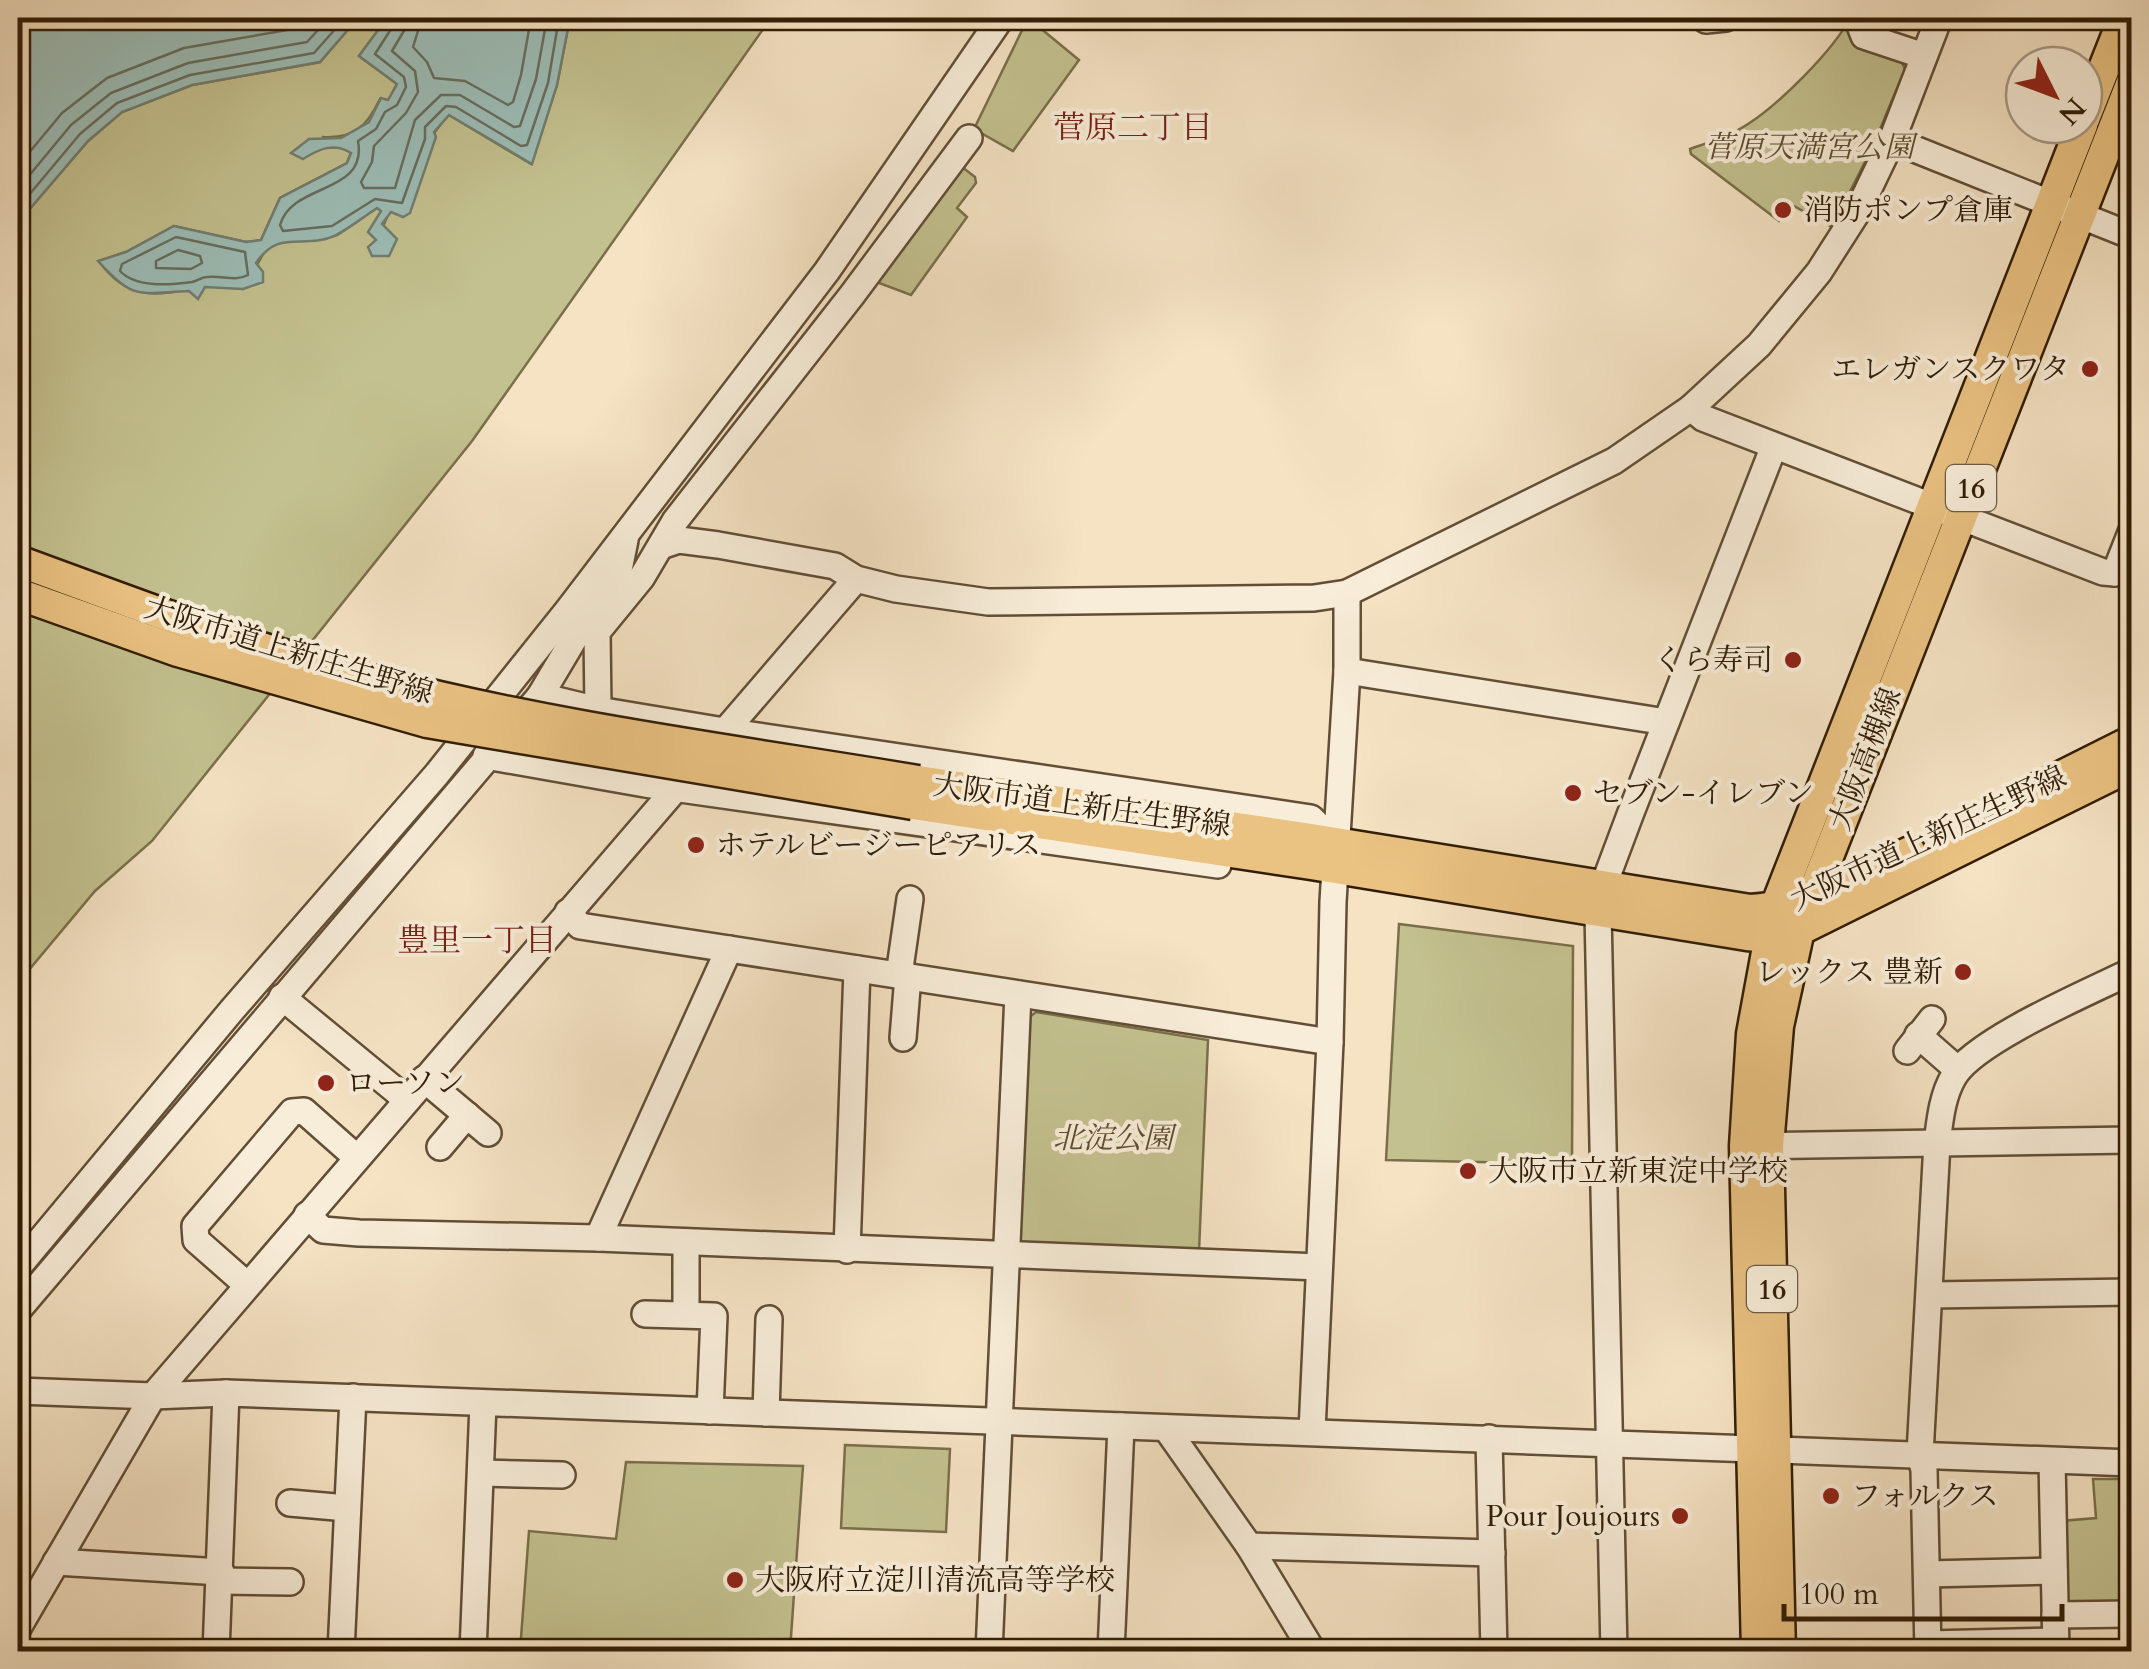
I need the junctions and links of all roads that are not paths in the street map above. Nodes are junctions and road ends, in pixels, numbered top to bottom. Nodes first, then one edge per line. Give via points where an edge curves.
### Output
1 (1001, 18) edge
2 (1703, 18) edge
3 (1726, 18) edge
4 (1857, 18) edge
5 (1939, 18) edge
6 (2124, 18) edge
7 (1924, 56) junction
8 (2104, 69) edge
9 (2132, 82) edge
10 (970, 138) dead end
11 (1892, 140) junction
12 (2079, 145) edge
13 (2066, 209) junction
14 (2132, 236) edge
15 (827, 271) junction
16 (852, 295) junction
17 (1691, 408) junction
18 (1774, 446) junction
19 (1946, 512) junction
20 (2132, 530) edge
21 (628, 531) junction
22 (664, 545) junction
23 (18, 561) edge
24 (2123, 568) edge
25 (856, 579) junction
26 (1346, 593) junction
27 (18, 594) edge
28 (1348, 671) junction
29 (540, 696) junction
30 (598, 710) junction
31 (1666, 722) junction
32 (724, 731) junction
33 (2132, 741) edge
34 (486, 756) junction
35 (2132, 765) edge
36 (673, 788) junction
37 (915, 792) junction
38 (1336, 856) junction
39 (1812, 896) junction
40 (910, 899) dead end
41 (1601, 900) junction
42 (568, 912) junction
43 (1772, 923) junction
44 (1800, 930) junction
45 (728, 949) junction
46 (857, 968) junction
47 (2132, 971) edge
48 (904, 976) junction
49 (1018, 994) junction
50 (282, 996) junction
51 (1919, 1035) dead end
52 (902, 1038) dead end
53 (1330, 1042) junction
54 (1958, 1070) junction
55 (424, 1079) junction
56 (406, 1099) junction
57 (467, 1115) junction
58 (488, 1133) dead end
59 (2132, 1140) edge
60 (1937, 1142) junction
61 (1757, 1146) junction
62 (440, 1147) dead end
63 (356, 1157) junction
64 (306, 1215) junction
65 (598, 1238) junction
66 (686, 1242) junction
67 (847, 1250) junction
68 (1008, 1254) junction
69 (18, 1267) edge
70 (1318, 1267) junction
71 (246, 1284) junction
72 (2132, 1292) edge
73 (1930, 1295) junction
74 (18, 1310) edge
75 (646, 1314) dead end
76 (686, 1314) junction
77 (769, 1319) dead end
78 (18, 1391) edge
79 (226, 1393) junction
80 (153, 1396) junction
81 (353, 1398) junction
82 (484, 1404) junction
83 (710, 1412) junction
84 (766, 1413) junction
85 (998, 1421) junction
86 (1122, 1426) junction
87 (1166, 1428) junction
88 (1312, 1431) junction
89 (1488, 1438) junction
90 (1609, 1444) junction
91 (1764, 1449) junction
92 (1920, 1454) junction
93 (2052, 1461) junction
94 (2132, 1464) edge
95 (481, 1473) junction
96 (562, 1475) dead end
97 (290, 1503) dead end
98 (347, 1508) junction
99 (1249, 1546) junction
100 (1492, 1553) junction
101 (56, 1562) junction
102 (2054, 1571) junction
103 (1927, 1574) junction
104 (221, 1576) junction
105 (290, 1582) dead end
106 (2132, 1614) edge
107 (18, 1628) edge
108 (2055, 1636) edge
109 (1928, 1648) edge
110 (216, 1652) edge
111 (341, 1652) edge
112 (473, 1652) edge
113 (989, 1652) edge
114 (1112, 1652) edge
115 (1313, 1652) edge
116 (1494, 1652) edge
117 (1614, 1652) edge
118 (1757, 1652) edge
119 (1780, 1652) edge

1 - 15 street
2 - 3 street
4 - 7 street via 1864,36
5 - 7 street
6 - 8 main road, 大阪高槻線 / 16
7 - 11 street
9 - 13 main road, 大阪高槻線 / 16
10 - 16 street
11 - 13 street
11 - 17 street via 1819,272 1759,344
12 - 13 main road, 大阪高槻線 / 16
13 - 14 street
13 - 19 main road, 大阪高槻線 / 16
15 - 16 street
15 - 21 street
16 - 22 street via 675,521
17 - 18 street
17 - 26 street via 1589,475
18 - 19 street
18 - 31 street
19 - 24 street via 2103,572
19 - 39 main road, 大阪高槻線 / 16
19 - 43 main road, 大阪高槻線 / 16
20 - 24 street
21 - 29 street via 618,575
21 - 69 street via 437,774
22 - 25 street via 718,545 834,566
22 - 30 street via 598,632
23 - 37 main road, 大阪市道上新庄生野線, bridge via 376,682
25 - 26 street via 988,602
25 - 32 street
26 - 28 street
27 - 37 main road, 大阪市道上新庄生野線, bridge via 178,652 427,722
28 - 31 street
28 - 38 street
29 - 30 street
29 - 34 street
30 - 32 street
31 - 41 street
32 - 36 street
32 - 38 street via 1311,818
33 - 39 main road, 大阪市道上新庄生野線
34 - 36 street
34 - 50 street
35 - 44 main road, 大阪市道上新庄生野線
36 - 38 street via 1311,878
36 - 42 street
37 - 38 main road, 大阪市道上新庄生野線
38 - 41 main road, 大阪市道上新庄生野線
38 - 53 street
39 - 43 main road, 大阪市道上新庄生野線
39 - 44 main road, 大阪高槻線 / 16
40 - 48 street
41 - 43 main road, 大阪市道上新庄生野線 via 1750,910
41 - 90 street
42 - 45 street via 580,926
42 - 55 street
43 - 44 main road, 大阪市道上新庄生野線
43 - 61 main road, 大阪高槻線 / 16 via 1752,1034
44 - 61 main road, 大阪高槻線 / 16
45 - 46 street
45 - 65 street
46 - 48 street
46 - 67 street
47 - 54 street via 1979,1048
48 - 49 street
48 - 52 street
49 - 53 street
49 - 68 street
50 - 56 street
50 - 74 street
51 - 54 street
53 - 70 street
54 - 60 street via 1946,1092
55 - 56 street
55 - 57 street
56 - 63 street
57 - 58 street
57 - 62 street
59 - 60 street
60 - 61 street
60 - 73 street
61 - 91 main road, 大阪高槻線 / 16
63 - 64 street
63 - 71 street via 304,1111 292,1112 194,1226 196,1240
64 - 65 street via 323,1230
64 - 71 street
65 - 66 street
66 - 67 street
66 - 76 street
67 - 68 street
68 - 70 street
68 - 85 street
70 - 88 street
71 - 80 street
72 - 73 street
73 - 92 street
75 - 76 street
76 - 83 street via 714,1316
77 - 84 street
78 - 80 street
79 - 80 street
79 - 81 street
79 - 104 street
80 - 101 street
81 - 82 street
81 - 98 street
82 - 83 street
82 - 95 street
83 - 84 street
84 - 85 street
85 - 86 street
85 - 113 street
86 - 87 street
86 - 114 street
87 - 88 street
87 - 99 street
88 - 89 street
89 - 90 street
89 - 100 street
90 - 91 street
90 - 117 street
91 - 92 street
91 - 118 main road, 大阪高槻線 / 16
91 - 119 main road, 大阪高槻線 / 16
92 - 93 street
92 - 103 street
93 - 94 street
93 - 102 street
95 - 96 street
95 - 112 street
97 - 98 street
98 - 111 street
99 - 100 street
99 - 115 street
100 - 116 street
101 - 104 street
101 - 107 street
102 - 103 street
102 - 108 street
103 - 109 street
104 - 105 street
104 - 110 street
106 - 108 street
108 - 109 street

